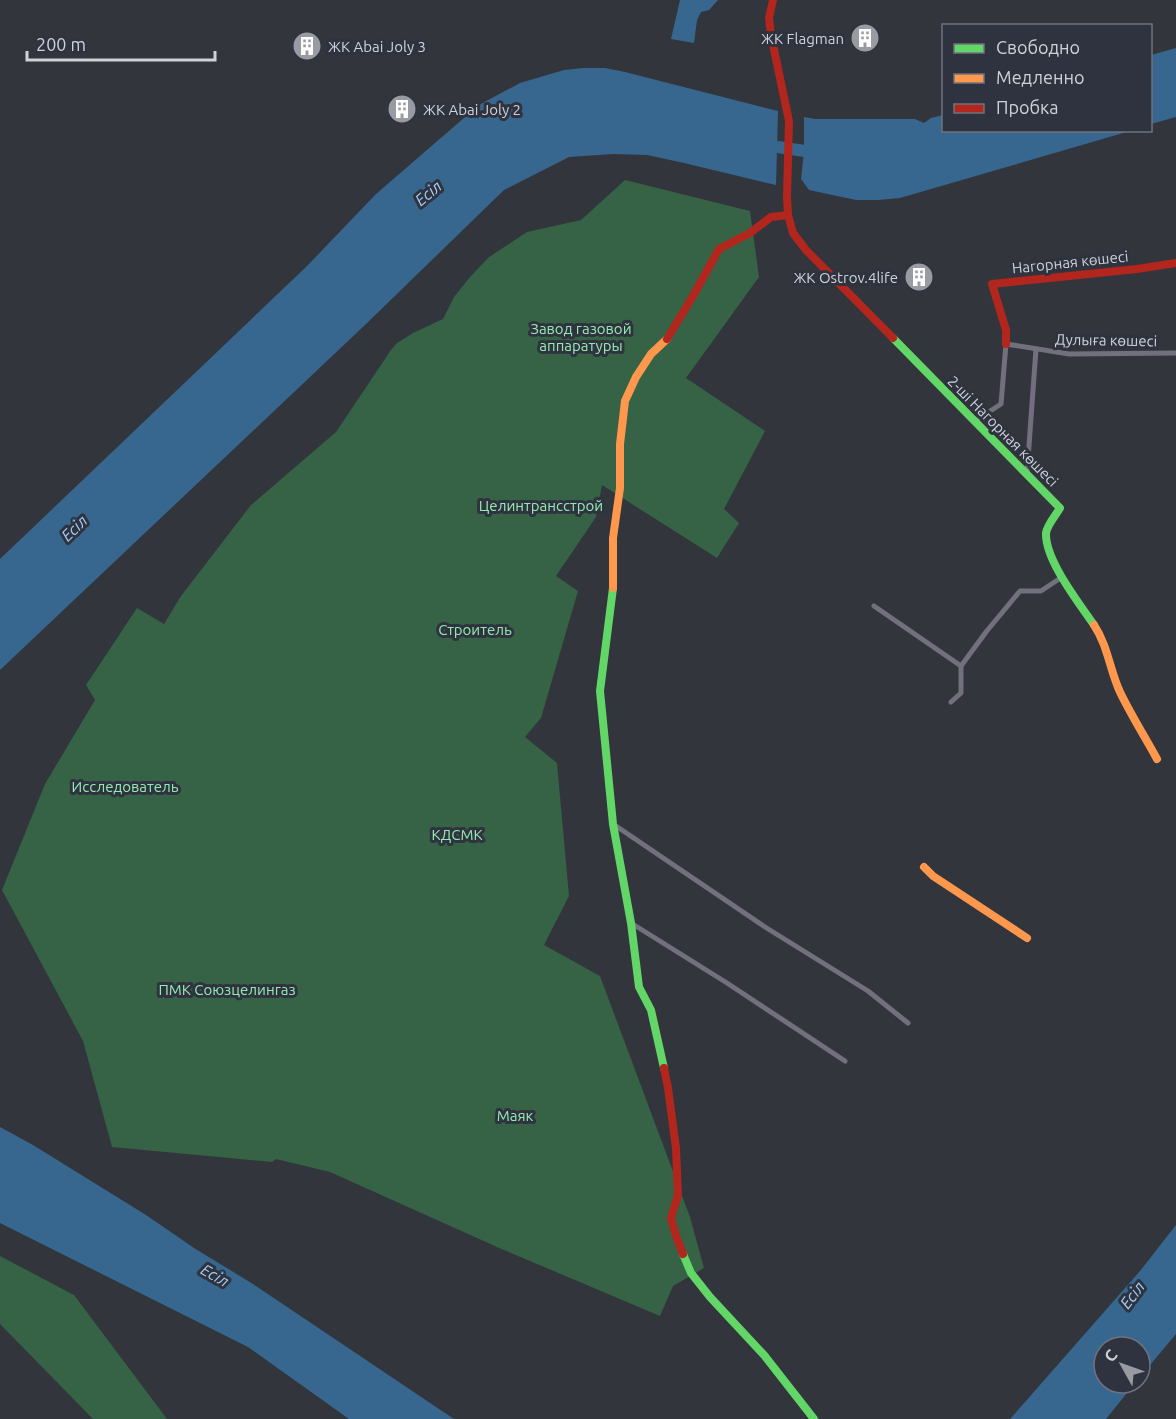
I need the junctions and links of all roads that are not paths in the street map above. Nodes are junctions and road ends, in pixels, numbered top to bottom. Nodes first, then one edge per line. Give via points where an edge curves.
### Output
1 (772, 0) edge
2 (788, 215) junction
3 (1176, 263) edge
4 (1006, 344) junction
5 (1036, 349) junction
6 (1176, 353) edge
7 (975, 421) junction
8 (1027, 473) junction
9 (1062, 577) junction
10 (874, 606) dead end
11 (961, 666) junction
12 (951, 702) dead end
13 (1157, 759) dead end
14 (613, 824) junction
15 (924, 867) dead end
16 (631, 923) junction
17 (1027, 938) dead end
18 (908, 1023) dead end
19 (845, 1061) dead end
20 (814, 1419) edge

1 - 2 street via 771,35 789,121
2 - 7 street, 2-ші Нагорная көшесі via 806,250
2 - 14 street via 771,217 719,249 666,340 636,377 625,401 613,538 614,580 600,691
3 - 4 street, Нагорная көшесі via 992,284 1006,330
4 - 5 street, Дулыға көшесі
4 - 7 street via 1001,404
5 - 6 street, Дулыға көшесі via 1069,354
5 - 8 street, Дулыға көшесі
7 - 8 street, 2-ші Нагорная көшесі
8 - 9 street, 2-ші Нагорная көшесі via 1060,508 1046,531 1049,553
9 - 11 street via 1041,591 1020,591
9 - 13 street, 2-ші Нагорная көшесі via 1098,631 1119,690
10 - 11 street
11 - 12 street via 961,693
14 - 16 street
14 - 18 street via 868,992
15 - 17 street
16 - 19 street
16 - 20 street via 639,987 651,1010 669,1098 676,1148 678,1195 671,1218 676,1236 691,1273

